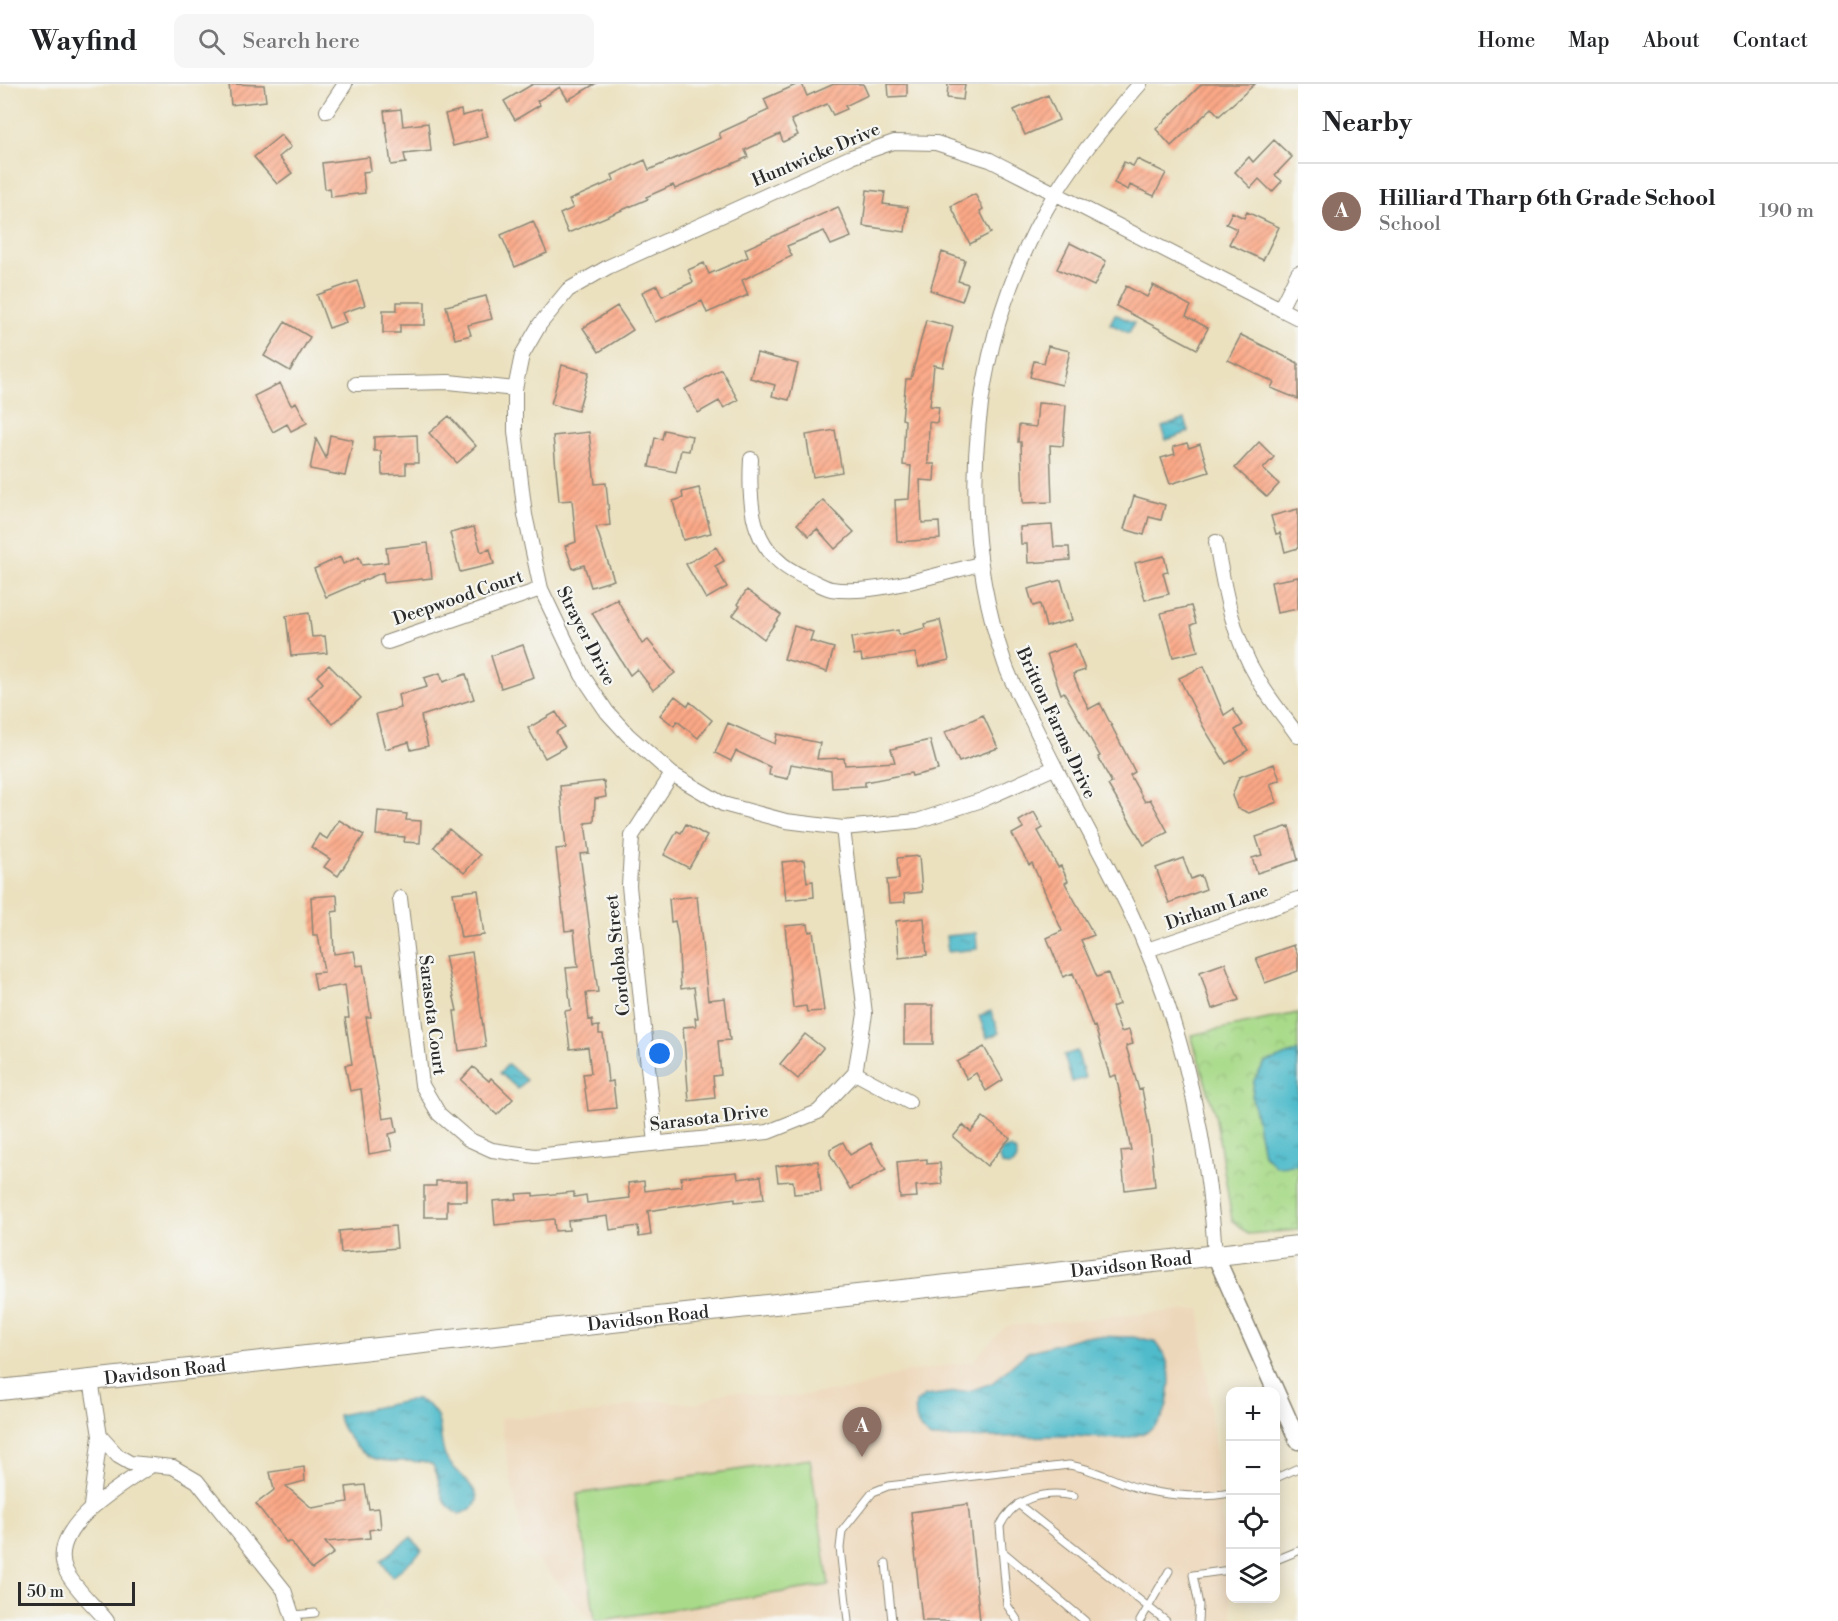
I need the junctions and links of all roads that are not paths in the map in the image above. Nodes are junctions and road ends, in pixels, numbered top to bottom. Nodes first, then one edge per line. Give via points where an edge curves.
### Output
1 (345, 84) edge
2 (1140, 84) edge
3 (327, 111) dead end
4 (1055, 194) junction
5 (1298, 273) edge
6 (1280, 309) junction
7 (1298, 318) edge
8 (356, 384) dead end
9 (515, 389) junction
10 (751, 459) dead end
11 (525, 515) joint
12 (1216, 542) dead end
13 (980, 564) junction
14 (541, 589) junction
15 (388, 642) dead end
16 (1298, 736) edge
17 (1054, 768) junction
18 (672, 774) junction
19 (843, 828) junction
20 (400, 898) dead end
21 (1298, 899) edge
22 (1147, 950) junction
23 (855, 1073) junction
24 (909, 1102) dead end
25 (452, 1127) joint
26 (656, 1143) junction
27 (1298, 1246) edge
28 (1215, 1255) junction
29 (91, 1380) junction
30 (0, 1390) edge
31 (100, 1436) junction
32 (1298, 1441) edge
33 (149, 1467) junction
34 (1298, 1468) edge
35 (1280, 1476) edge
36 (1226, 1494) edge
37 (1074, 1496) dead end
38 (1018, 1504) junction
39 (92, 1506) junction
40 (1002, 1551) junction
41 (1298, 1551) edge
42 (1280, 1558) edge
43 (886, 1563) dead end
44 (1169, 1571) dead end
45 (1226, 1571) edge
46 (1148, 1607) junction
47 (315, 1613) dead end
48 (293, 1618) edge
49 (107, 1621) edge
50 (848, 1621) edge
51 (892, 1621) edge
52 (1018, 1621) edge
53 (1085, 1621) edge
54 (1140, 1621) edge
55 (1166, 1621) edge
56 (1198, 1621) edge

1 - 3 street
2 - 4 street, Britton Farms Drive
4 - 6 street, Huntwicke Drive
4 - 9 street, Huntwicke Drive via 990,160 936,143 894,142 859,153 608,267 568,290 540,324 522,355
4 - 13 street, Britton Farms Drive via 1017,269 989,351 979,413 975,492
5 - 6 street
6 - 7 street, Huntwicke Drive
8 - 9 street via 449,382
9 - 11 street, Huntwicke Drive via 515,431
10 - 13 street via 749,498 759,537 789,571 830,589 876,588
11 - 14 street, Strayer Drive
12 - 16 street via 1239,639 1257,678
13 - 17 street, Britton Farms Drive via 1005,665
14 - 15 street, Deepwood Court
14 - 18 street, Strayer Drive via 582,675 607,712
17 - 19 street, Strayer Drive via 982,800 917,821
17 - 22 street, Britton Farms Drive
18 - 19 street, Strayer Drive via 723,804 786,821
18 - 26 street, Cordoba Street via 632,836 628,886
19 - 23 street via 864,1014
20 - 25 street, Sarasota Court via 418,1069 430,1101
21 - 22 street, Dirham Lane
22 - 28 street, Britton Farms Drive via 1177,1034 1199,1118 1212,1193
23 - 24 street
23 - 26 street, Sarasota Drive via 818,1112 768,1132
25 - 26 street, Sarasota Drive via 468,1139 513,1155
27 - 28 main road, Davidson Road
28 - 29 main road, Davidson Road
28 - 32 street
29 - 30 main road, Davidson Road
29 - 31 street
31 - 33 street via 118,1456
31 - 39 street
33 - 39 street
33 - 48 street via 173,1467 197,1481 284,1590
34 - 35 lane
36 - 50 lane via 1145,1490 1090,1468 1069,1465 888,1486 873,1492 842,1531 840,1548
37 - 38 lane via 1049,1492
38 - 40 lane via 1000,1526
38 - 46 lane
39 - 49 street via 66,1540 64,1556 66,1571
40 - 52 lane via 1007,1605
40 - 53 lane
41 - 42 lane
43 - 51 lane
44 - 46 lane
45 - 56 lane via 1192,1575 1199,1605
46 - 54 lane
46 - 55 lane
47 - 48 lane

